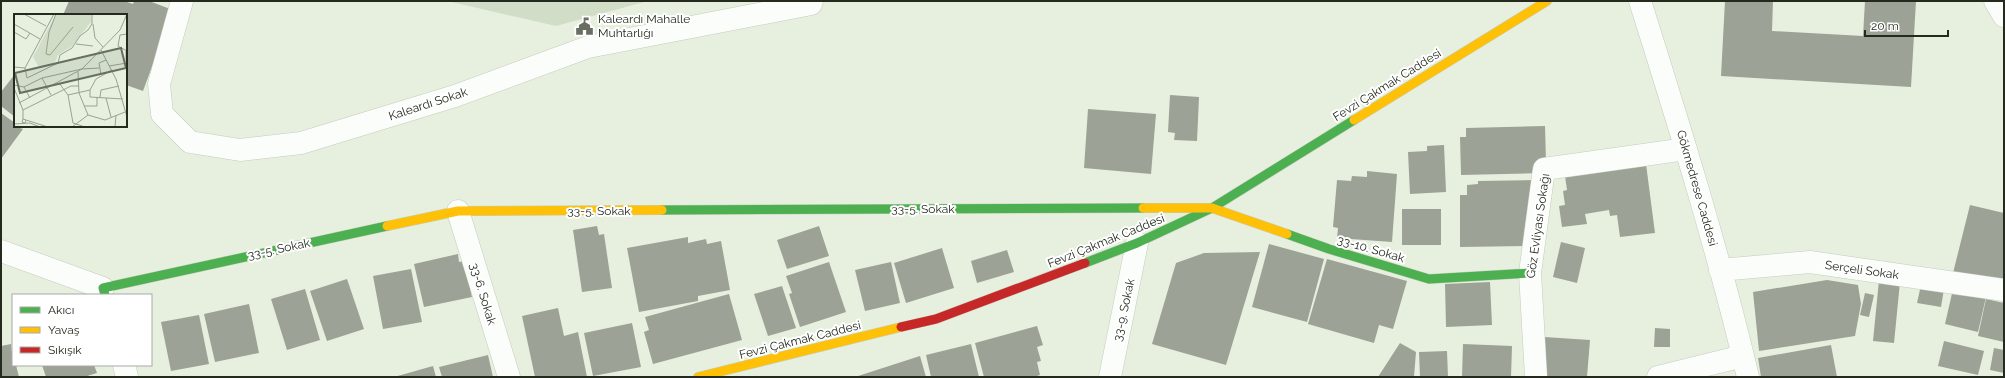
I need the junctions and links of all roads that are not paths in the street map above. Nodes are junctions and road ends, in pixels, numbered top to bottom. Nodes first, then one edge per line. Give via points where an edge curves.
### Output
1 (182, 1) edge
2 (812, 1) edge
3 (1547, 1) edge
4 (1640, 1) edge
5 (1995, 1) edge
6 (2004, 16) edge
7 (1686, 148) junction
8 (1212, 208) junction
9 (458, 211) junction
10 (1137, 244) junction
11 (1, 251) edge
12 (1720, 270) junction
13 (1530, 273) junction
14 (2004, 290) edge
15 (104, 292) edge
16 (1743, 356) junction
17 (124, 366) edge
18 (755, 371) edge
19 (128, 377) edge
20 (509, 377) edge
21 (698, 377) edge
22 (1110, 377) edge
23 (1536, 377) edge
24 (1658, 377) edge
25 (1748, 377) edge

1 - 2 street, Kaleardı Sokak via 159,84 162,114 190,142 240,150 301,143 455,96 588,48 765,15 811,4
3 - 8 street, Fevzi Çakmak Caddesi
4 - 7 street, Gökmedrese Caddesi
5 - 6 street
7 - 12 street, Gökmedrese Caddesi
7 - 13 street, Göz Evliyası Sokağı via 1544,169
8 - 9 street, 33-5. Sokak
8 - 10 street, Fevzi Çakmak Caddesi
8 - 13 street, 33-10. Sokak via 1329,249 1429,279
9 - 15 street, 33-5. Sokak
9 - 20 street, 33-6. Sokak
10 - 18 street, Fevzi Çakmak Caddesi via 936,319
10 - 22 street, 33-9. Sokak
11 - 15 street, 33-5. Sokak
12 - 14 street, Serçeli Sokak via 1810,262
12 - 16 street, Gökmedrese Caddesi
13 - 23 street, Göz Evliyası Sokağı
16 - 24 street
16 - 25 street, Gökmedrese Caddesi
17 - 19 street
18 - 21 street, Fevzi Çakmak Caddesi

